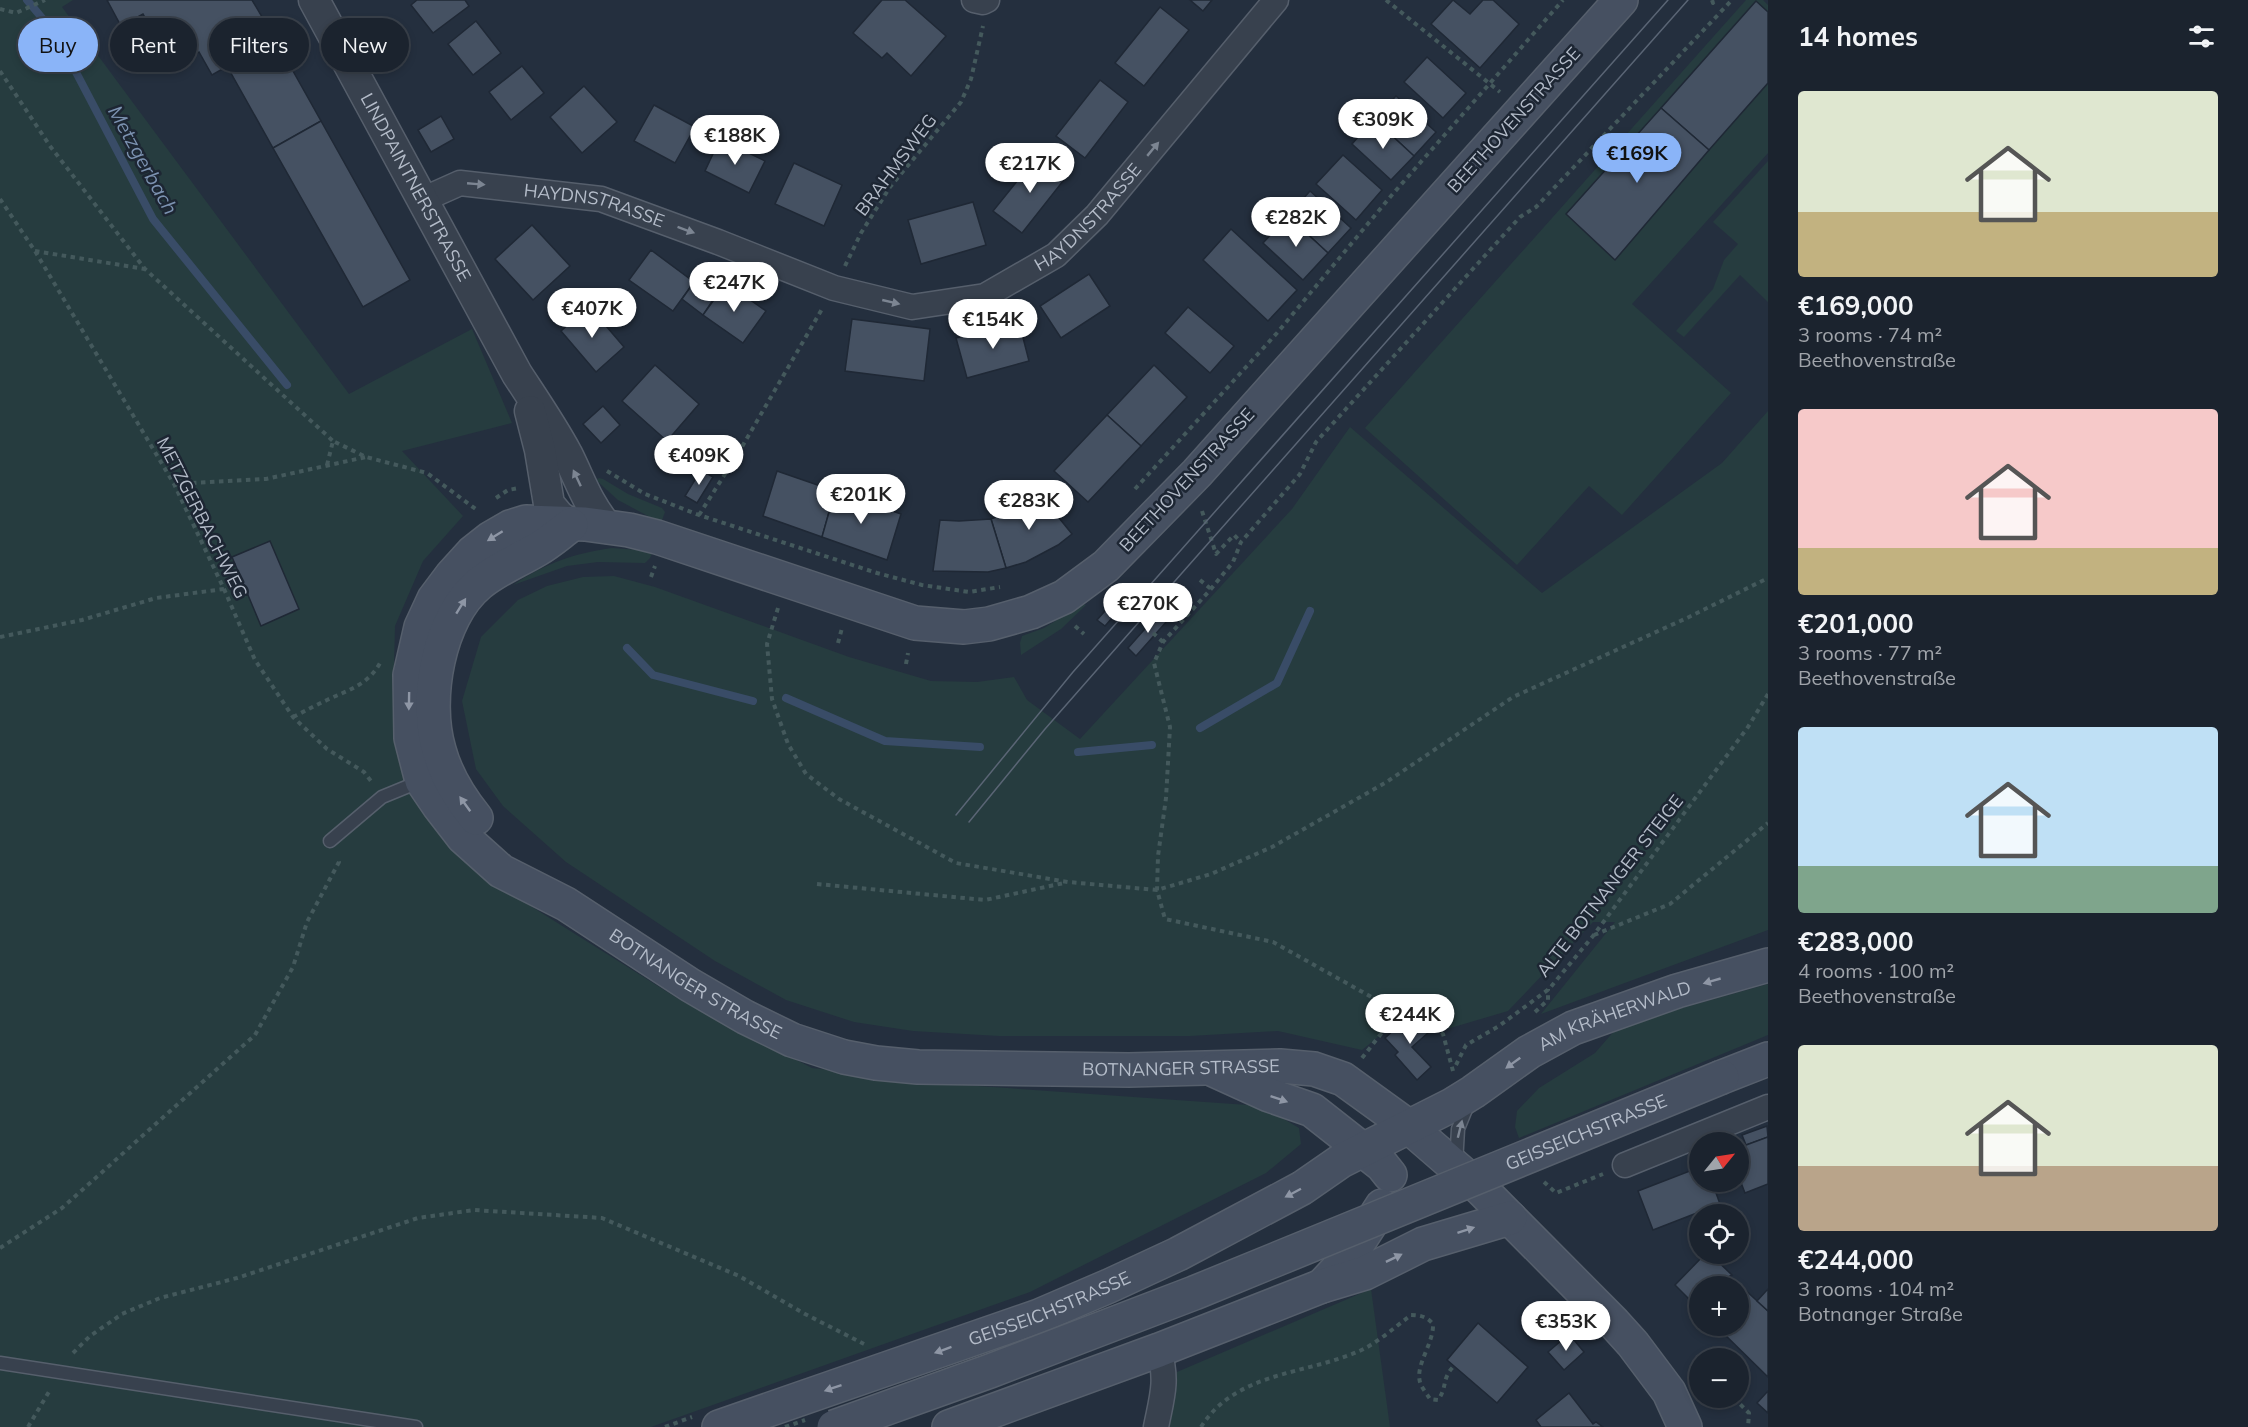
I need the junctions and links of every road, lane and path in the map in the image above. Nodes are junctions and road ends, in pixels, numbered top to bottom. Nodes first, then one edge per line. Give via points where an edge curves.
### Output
1 (45, 0) edge
2 (314, 0) edge
3 (974, 0) edge
4 (987, 0) edge
5 (1276, 0) edge
6 (1386, 0) edge
7 (1563, 0) edge
8 (1621, 0) edge
9 (1732, 0) edge
10 (0, 9) edge
11 (976, 57) dead end
12 (0, 71) edge
13 (1491, 84) junction
14 (0, 199) edge
15 (422, 200) junction
16 (35, 251) junction
17 (146, 269) junction
18 (834, 288) junction
19 (807, 338) dead end
20 (517, 374) junction
21 (333, 441) junction
22 (366, 457) junction
23 (598, 464) dead end
24 (327, 465) junction
25 (174, 484) junction
26 (1128, 497) dead end
27 (477, 510) dead end
28 (699, 515) junction
29 (550, 517) junction
30 (1195, 518) dead end
31 (608, 528) junction
32 (1241, 542) junction
33 (1768, 578) edge
34 (1200, 580) dead end
35 (1011, 585) dead end
36 (225, 589) junction
37 (1211, 589) junction
38 (773, 621) dead end
39 (1075, 626) dead end
40 (1153, 633) dead end
41 (1084, 634) dead end
42 (0, 637) edge
43 (1163, 642) junction
44 (1768, 694) edge
45 (422, 781) junction
46 (382, 797) junction
47 (1768, 824) edge
48 (330, 841) joint
49 (1068, 882) junction
50 (817, 884) dead end
51 (1157, 890) junction
52 (566, 904) junction
53 (1593, 936) junction
54 (1768, 965) edge
55 (1548, 989) junction
56 (1412, 1000) junction
57 (1532, 1015) dead end
58 (1768, 1059) edge
59 (1360, 1061) dead end
60 (1207, 1067) junction
61 (1463, 1082) junction
62 (1768, 1107) edge
63 (1419, 1136) junction
64 (1362, 1150) junction
65 (1625, 1165) joint
66 (1456, 1168) junction
67 (1390, 1175) junction
68 (1541, 1179) dead end
69 (1510, 1218) junction
70 (1423, 1244) junction
71 (0, 1248) edge
72 (1322, 1286) junction
73 (869, 1347) dead end
74 (1159, 1350) junction
75 (0, 1364) edge
76 (1454, 1366) dead end
77 (60, 1373) junction
78 (1744, 1408) edge
79 (28, 1427) edge
80 (416, 1427) edge
81 (719, 1427) edge
82 (834, 1427) edge
83 (949, 1427) edge
84 (1156, 1427) edge
85 (1201, 1427) edge
86 (1685, 1427) edge
87 (1748, 1427) edge

1 - 10 path via 16,13
2 - 15 street, LINDPAINTNERSTRASSE
3 - 4 street
18 -> 5 street, HAYDNSTRASSE via 912,307 986,296 1056,255 1097,215
6 - 13 path
7 - 13 path
8 - 31 main road, BEETHOVENSTRASSE via 1197,472 1106,566 1064,597 989,624 964,627 915,623 657,537
9 - 32 path via 1536,207 1520,217 1386,364 1316,442 1300,474
11 - 18 path, BRAHMSWEG via 961,102 890,188 861,233
12 - 17 path via 51,146
13 - 26 path via 1277,333
14 - 16 path, METZGERBACHWEG
15 -> 18 street, HAYDNSTRASSE via 460,183 601,198
15 - 20 street, LINDPAINTNERSTRASSE
16 - 17 path
16 - 25 path, METZGERBACHWEG
17 - 21 path
19 - 28 path
20 - 29 street, LINDPAINTNERSTRASSE via 533,419
31 -> 20 street, LINDPAINTNERSTRASSE via 588,502 550,424
21 - 22 path
21 - 24 path
22 - 24 path
22 - 27 path via 427,473
23 - 28 path via 645,494
24 - 25 path via 266,479
25 - 36 path, METZGERBACHWEG
28 - 35 path via 922,585 969,592
29 - 31 main road, BEETHOVENSTRASSE
29 -> 45 main road, BOTNANGER STRASSE via 510,527 491,538 452,574 434,599 421,627 410,675 411,738
52 -> 29 main road, BOTNANGER STRASSE via 480,824 463,802 438,748 434,686 437,659 463,601 478,584 538,549
30 - 32 path via 1202,510 1216,554 1234,536
32 - 37 path via 1233,562
33 - 51 path via 1513,697 1385,783 1272,847 1211,874
34 - 37 path
36 - 42 path via 156,598 82,620
36 - 46 path, METZGERBACHWEG via 255,660 293,717 327,748 364,772
37 - 43 path
38 - 49 path via 767,644 772,699 788,744 806,774 839,799 956,863
39 - 41 path
40 - 43 path
43 - 51 path via 1154,663 1170,727
44 - 53 path, ALTE BOTNANGER STEIGE via 1748,727
45 - 46 lane
45 - 52 main road, BOTNANGER STRASSE via 463,837 501,871
46 - 48 lane
47 - 53 path via 1670,904
48 - 71 path via 339,862 307,922 293,967 255,1035 62,1208
49 - 50 path via 985,900
49 - 51 path
51 - 56 path via 1165,919 1273,942 1375,999
52 - 60 main road, BOTNANGER STRASSE via 745,1017 792,1040 844,1057 918,1067
53 - 55 path, ALTE BOTNANGER STEIGE
54 -> 61 main road, AM KRÄHERWALD via 1677,991 1573,1028
55 - 57 path via 1548,1000
55 - 61 path, ALTE BOTNANGER STEIGE via 1466,1045
56 - 59 path
56 - 61 path via 1443,1034
58 - 82 main road, GEISSEICHSTRASSE, bridge via 1184,1297
60 - 63 main road, BOTNANGER STRASSE via 1314,1069 1343,1079
60 -> 64 main road via 1312,1110
61 - 63 main road, GEISSEICHSTRASSE
66 -> 61 lane
62 - 65 street
63 - 64 main road, GEISSEICHSTRASSE
63 - 66 main road, BOTNANGER STRASSE
63 - 67 main road
64 - 67 main road
64 -> 81 main road, GEISSEICHSTRASSE via 1302,1188 1109,1286 1039,1316
65 - 68 path via 1556,1193
66 - 69 main road, BOTNANGER STRASSE
66 - 70 main road via 1450,1198
67 - 72 main road via 1379,1212 1349,1257
70 -> 69 main road
69 - 86 main road, BOTNANGER STRASSE via 1633,1344 1669,1392
72 -> 70 main road via 1365,1273
72 - 74 main road
73 - 77 path via 739,1276 602,1218 474,1210 418,1218 237,1278 160,1298 122,1314 90,1336
74 - 83 main road
74 - 84 street via 1164,1377
75 - 77 lane
76 - 85 path via 1446,1375 1438,1400 1430,1399 1419,1383 1419,1374 1434,1333 1433,1324 1428,1318 1411,1316 1358,1352 1244,1389 1211,1412
77 - 79 path
77 - 80 lane
78 - 87 path via 1749,1413

